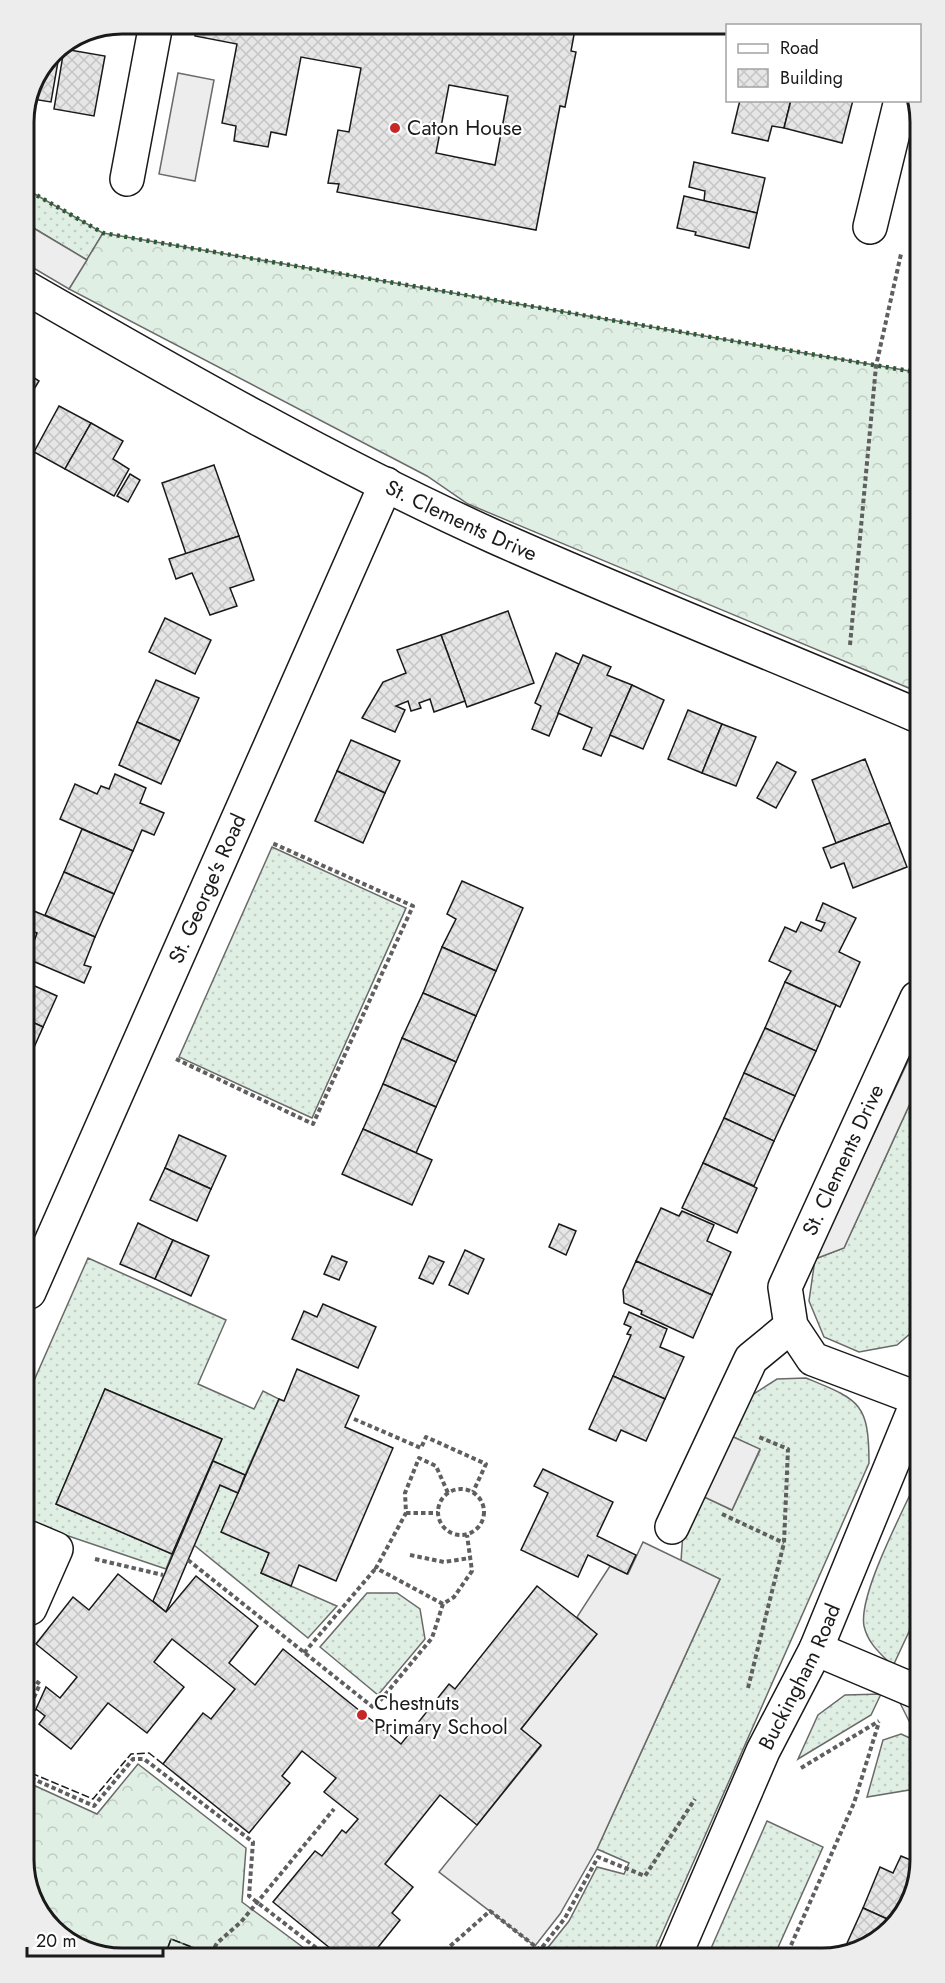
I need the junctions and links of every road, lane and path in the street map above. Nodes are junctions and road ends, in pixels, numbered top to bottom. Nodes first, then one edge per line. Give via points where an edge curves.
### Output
1 (154, 34) edge
2 (901, 102) edge
3 (127, 179) dead end
4 (870, 226) dead end
5 (901, 251) dead end
6 (35, 293) edge
7 (386, 484) junction
8 (846, 685) junction
9 (910, 712) edge
10 (233, 826) junction
11 (910, 1013) edge
12 (140, 1042) junction
13 (34, 1280) edge
14 (791, 1326) junction
15 (910, 1395) edge
16 (354, 1419) dead end
17 (721, 1420) junction
18 (910, 1420) edge
19 (473, 1492) junction
20 (448, 1493) junction
21 (686, 1497) junction
22 (406, 1513) junction
23 (438, 1513) junction
24 (672, 1527) dead end
25 (466, 1535) junction
26 (784, 1543) junction
27 (43, 1544) edge
28 (410, 1555) dead end
29 (470, 1558) junction
30 (188, 1560) dead end
31 (376, 1568) junction
32 (163, 1575) dead end
33 (34, 1588) edge
34 (443, 1604) junction
35 (816, 1649) junction
36 (304, 1653) junction
37 (34, 1680) edge
38 (908, 1689) edge
39 (747, 1692) dead end
40 (34, 1697) edge
41 (880, 1721) junction
42 (763, 1751) junction
43 (34, 1779) edge
44 (696, 1797) dead end
45 (334, 1809) dead end
46 (258, 1902) junction
47 (214, 1948) edge
48 (317, 1948) edge
49 (448, 1948) edge
50 (537, 1948) edge
51 (542, 1948) edge
52 (677, 1948) edge
53 (790, 1948) edge

1 - 3 street
2 - 4 street
5 - 8 path via 876,366
6 - 7 street, St. Clements Drive
7 - 8 street, St. Clements Drive via 495,537
7 - 10 street, St. George's Road
8 - 9 street, St. Clements Drive
10 - 12 street, St. George's Road
10 - 12 path via 413,906 313,1124
11 - 14 street, St. Clements Drive via 785,1287
12 - 13 street, St. George's Road
14 - 15 street, St. Clements Drive via 813,1359
14 - 17 street via 752,1359
16 - 19 path via 421,1448 426,1437 486,1464
17 - 21 street
17 - 26 path via 788,1449
18 - 35 street, Buckingham Road
19 - 20 path via 460,1488
19 - 25 path via 481,1499 483,1521
20 - 22 path via 436,1466 419,1458 405,1492
20 - 23 path via 440,1502
21 - 24 street
21 - 26 path
22 - 23 path
22 - 31 path
23 - 25 path via 442,1526
25 - 29 path
26 - 39 path
27 - 32 path
27 - 33 street
28 - 29 path via 444,1562
29 - 34 path via 472,1571 454,1597
30 - 36 path
31 - 34 path
31 - 36 path
34 - 36 path via 432,1638 374,1708
35 - 38 street
35 - 42 street, Buckingham Road
37 - 40 path via 40,1684
38 - 41 path
41 - 42 path via 801,1768
41 - 53 path via 854,1803
42 - 52 street, Buckingham Road
43 - 46 path via 94,1806 134,1759 144,1760 253,1842 249,1896
44 - 51 path via 645,1876 598,1857 565,1918
45 - 46 path
46 - 47 path
46 - 48 path
49 - 50 path via 490,1911

